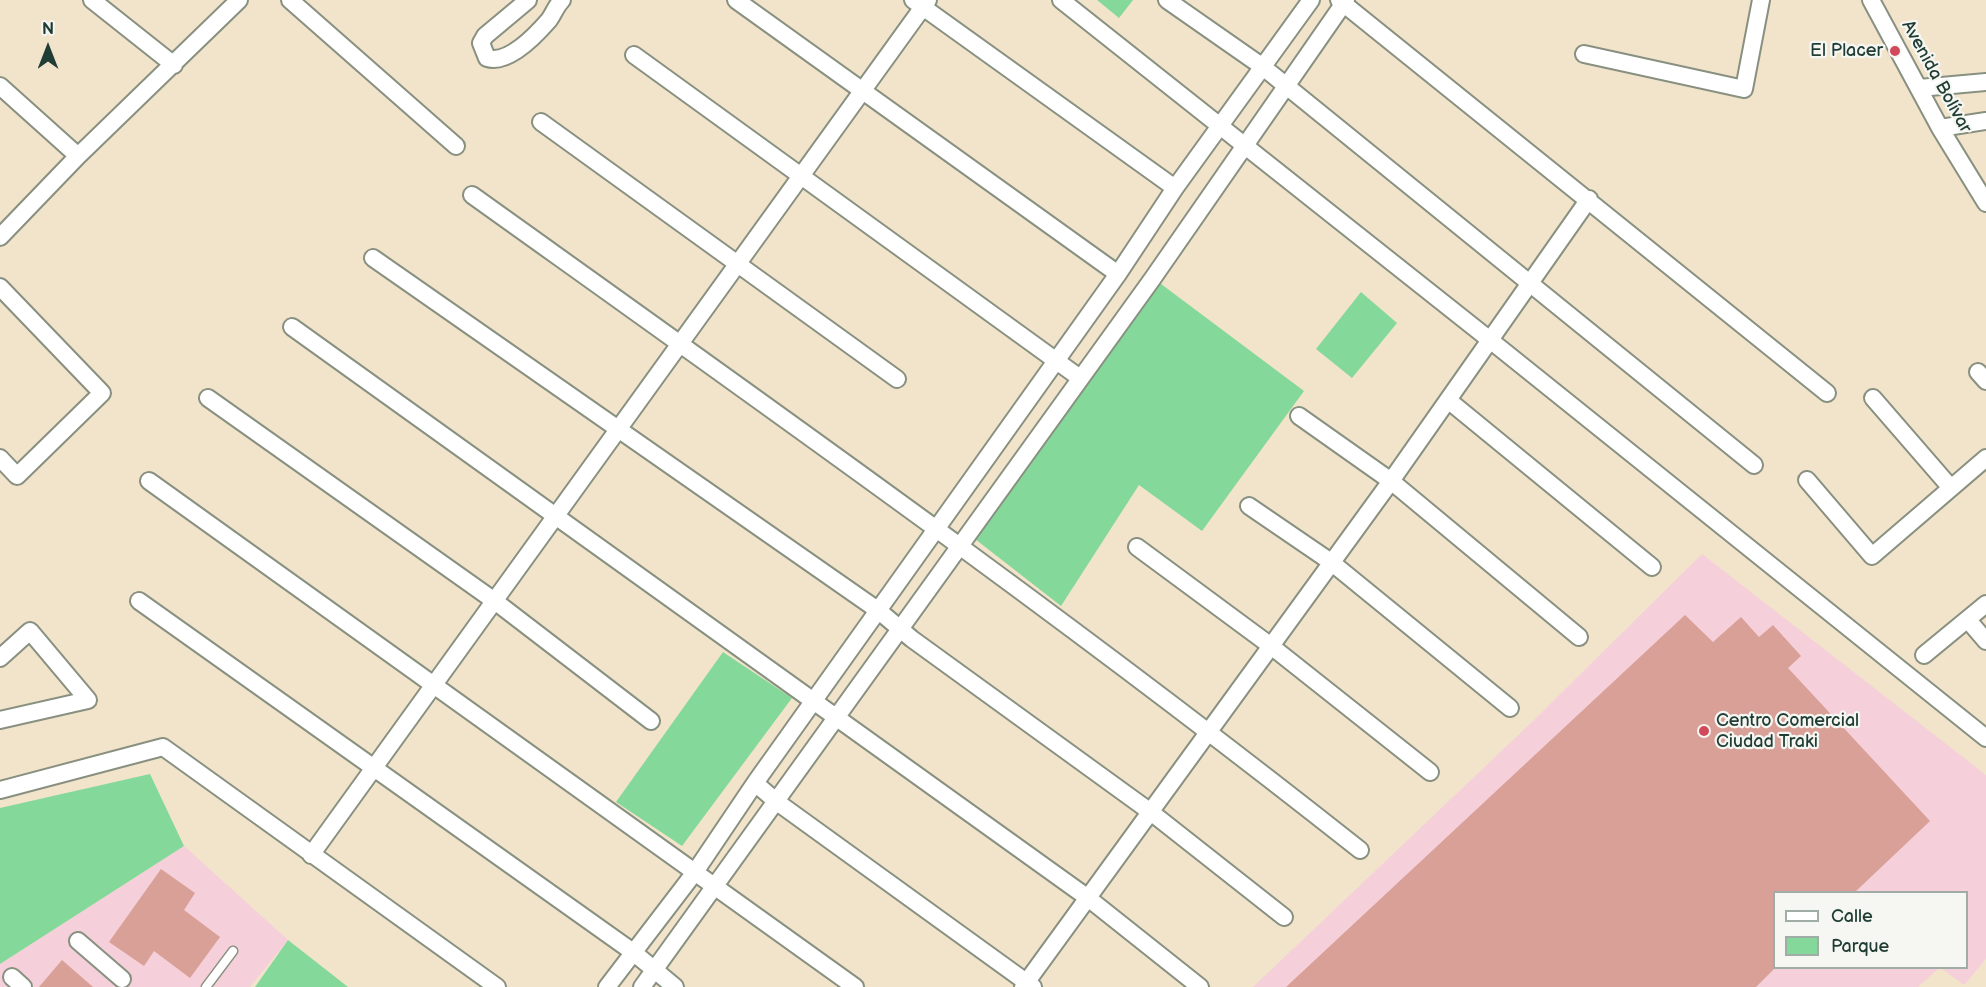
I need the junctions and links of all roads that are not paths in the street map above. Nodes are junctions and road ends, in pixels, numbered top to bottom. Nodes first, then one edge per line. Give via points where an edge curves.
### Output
1 (92, 0) edge
2 (239, 0) edge
3 (290, 0) edge
4 (528, 0) edge
5 (736, 0) edge
6 (1061, 0) edge
7 (1167, 0) edge
8 (1311, 0) edge
9 (1761, 0) edge
10 (1871, 0) edge
11 (1343, 1) edge
12 (557, 2) edge
13 (921, 2) edge
14 (1584, 54) dead end
15 (634, 55) dead end
16 (174, 65) junction
17 (1263, 67) junction
18 (1986, 82) edge
19 (0, 86) edge
20 (1286, 86) junction
21 (1919, 88) junction
22 (863, 90) junction
23 (1986, 121) edge
24 (541, 122) dead end
25 (1220, 126) junction
26 (1940, 128) junction
27 (1244, 145) junction
28 (456, 146) dead end
29 (78, 156) junction
30 (800, 176) junction
31 (1175, 188) junction
32 (472, 195) dead end
33 (1589, 199) junction
34 (1986, 203) edge
35 (0, 237) edge
36 (373, 258) dead end
37 (736, 263) junction
38 (1118, 274) junction
39 (1530, 283) junction
40 (0, 287) edge
41 (292, 327) dead end
42 (1490, 340) junction
43 (681, 344) junction
44 (1056, 360) junction
45 (1080, 378) junction
46 (897, 379) dead end
47 (1827, 393) dead end
48 (208, 398) dead end
49 (1873, 398) dead end
50 (1448, 400) junction
51 (1299, 416) dead end
52 (618, 430) junction
53 (0, 458) edge
54 (1986, 458) edge
55 (1754, 465) dead end
56 (1807, 480) dead end
57 (149, 481) dead end
58 (1391, 481) junction
59 (1951, 488) junction
60 (1249, 506) dead end
61 (558, 515) junction
62 (938, 531) junction
63 (959, 544) junction
64 (1137, 547) dead end
65 (1331, 562) junction
66 (1652, 567) dead end
67 (139, 601) dead end
68 (496, 602) junction
69 (1986, 604) edge
70 (879, 611) junction
71 (1968, 620) junction
72 (899, 629) junction
73 (1579, 637) dead end
74 (1986, 641) edge
75 (1271, 646) junction
76 (1924, 655) dead end
77 (0, 658) edge
78 (433, 685) junction
79 (814, 702) junction
80 (1510, 708) dead end
81 (836, 717) junction
82 (0, 720) edge
83 (651, 721) dead end
84 (1210, 731) junction
85 (1986, 738) edge
86 (372, 769) junction
87 (1430, 772) dead end
88 (755, 783) junction
89 (0, 790) edge
90 (777, 802) junction
91 (1152, 813) junction
92 (1360, 850) dead end
93 (311, 855) junction
94 (695, 872) junction
95 (715, 885) junction
96 (1088, 898) junction
97 (1284, 917) dead end
98 (78, 941) dead end
99 (234, 951) dead end
100 (633, 952) junction
101 (654, 972) junction
102 (123, 978) edge
103 (1028, 985) edge
104 (206, 987) edge
105 (497, 987) edge
106 (606, 987) edge
107 (642, 987) edge
108 (675, 987) edge
109 (855, 987) edge
110 (1200, 987) edge

1 - 16 street
2 - 16 street
3 - 28 street
4 - 12 street via 485,36 481,44 487,58 503,59 528,40 549,19
5 - 22 street
6 - 25 street
7 - 17 street
8 - 17 street
9 - 14 street via 1744,89
10 - 21 street, Avenida Bolívar
11 - 20 street
11 - 33 street
13 - 22 street
13 - 31 street
15 - 30 street
16 - 29 street
17 - 20 street
17 - 25 street
18 - 21 street
19 - 29 street
20 - 27 street
20 - 39 street
21 - 26 street, Avenida Bolívar
22 - 30 street
22 - 38 street
23 - 26 street
24 - 37 street
25 - 27 street
25 - 31 street
26 - 34 street, Avenida Bolívar
27 - 42 street
27 - 45 street
29 - 35 street
30 - 37 street
30 - 44 street
31 - 38 street
32 - 43 street
33 - 39 street
33 - 47 street
36 - 52 street
37 - 43 street
37 - 46 street
38 - 44 street
39 - 42 street
39 - 55 street
40 - 53 street via 102,393 17,476
41 - 61 street
42 - 50 street
42 - 85 street
43 - 52 street
43 - 62 street
44 - 45 street
44 - 62 street
45 - 63 street
48 - 68 street
49 - 59 street
50 - 58 street
50 - 66 street
51 - 58 street
52 - 61 street
52 - 70 street
54 - 59 street
56 - 59 street via 1872,556
57 - 78 street
58 - 65 street
58 - 73 street
60 - 65 street
61 - 68 street
61 - 79 street
62 - 63 street
62 - 70 street
63 - 72 street
63 - 84 street
64 - 75 street
65 - 75 street
65 - 80 street
67 - 86 street
68 - 78 street
68 - 83 street
69 - 71 street
70 - 72 street
70 - 79 street
71 - 74 street
71 - 76 street
72 - 81 street
72 - 91 street
75 - 84 street
75 - 87 street
77 - 82 street via 30,631 88,700
78 - 86 street
78 - 94 street
79 - 81 street
79 - 88 street
81 - 90 street
81 - 96 street
84 - 91 street
84 - 92 street
86 - 93 street
86 - 100 street
88 - 90 street
88 - 94 street
89 - 93 street via 163,747
90 - 95 street
90 - 103 street
91 - 96 street
91 - 97 street
93 - 105 street
94 - 95 street
94 - 100 street
95 - 101 street
95 - 109 street
96 - 103 street
96 - 110 street
98 - 102 street
99 - 104 lane
100 - 101 street
100 - 106 street
101 - 107 street
101 - 108 street

